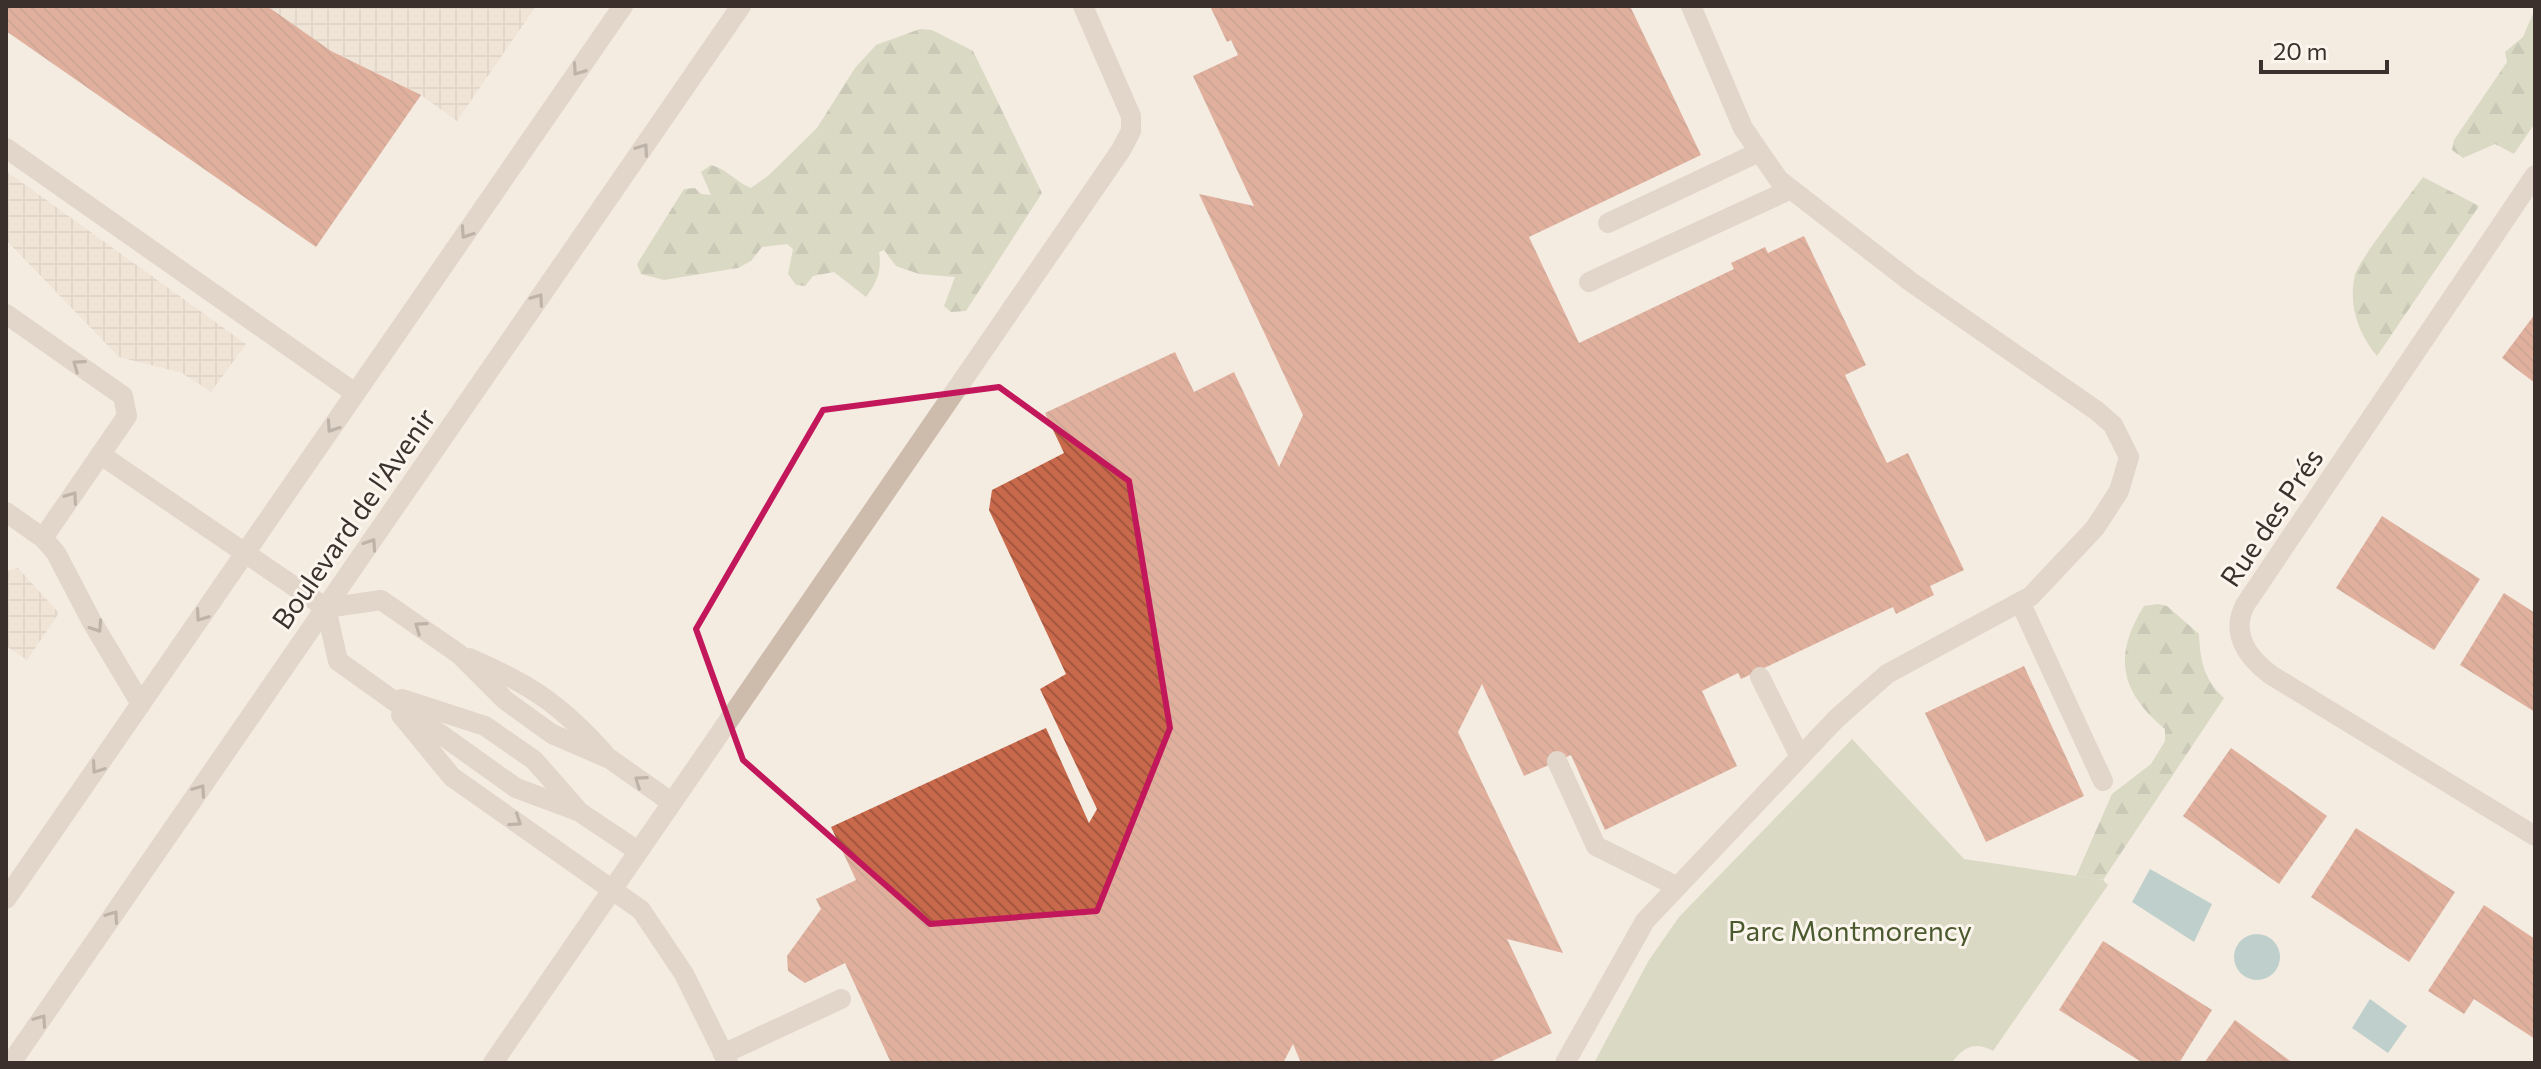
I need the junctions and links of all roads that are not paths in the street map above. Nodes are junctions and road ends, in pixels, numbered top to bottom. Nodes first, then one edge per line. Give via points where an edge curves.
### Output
1 (623, 6) edge
2 (741, 6) edge
3 (1083, 6) edge
4 (1691, 6) edge
5 (6, 148) edge
6 (1757, 153) junction
7 (2532, 185) edge
8 (1789, 190) junction
9 (1608, 223) dead end
10 (1589, 282) dead end
11 (6, 314) edge
12 (355, 393) junction
13 (101, 455) junction
14 (6, 512) edge
15 (43, 538) junction
16 (246, 552) junction
17 (2020, 602) junction
18 (326, 608) junction
19 (1760, 677) dead end
20 (383, 692) junction
21 (141, 704) junction
22 (1800, 757) junction
23 (1557, 761) dead end
24 (2103, 781) dead end
25 (671, 802) junction
26 (578, 811) junction
27 (2535, 836) edge
28 (638, 851) junction
29 (1676, 886) junction
30 (613, 887) junction
31 (6, 899) edge
32 (841, 999) dead end
33 (725, 1058) edge
34 (11, 1063) edge
35 (493, 1063) edge
36 (1565, 1063) edge

1 -> 12 street
18 -> 2 street, Boulevard de l'Avenir
3 - 25 street via 1126,98 1131,131
4 - 6 street
5 - 12 street
6 - 8 street
6 - 9 street
7 - 27 street, Rue des Prés via 2245,605 2239,628 2250,655 2271,675
8 - 10 street
8 - 17 street via 2097,411 2121,437 2128,468 2110,509 2071,557
13 -> 11 street via 127,416 123,396
12 -> 16 street
15 -> 13 street
13 - 16 street
14 - 15 street
15 -> 21 street
16 - 18 street
16 -> 21 street
17 - 22 street via 1887,674
17 - 24 street
18 - 20 street via 338,661
25 -> 18 street via 610,759 568,713 520,679 459,654 381,600
34 -> 18 street, Boulevard de l'Avenir
19 - 22 street
20 - 26 street via 516,788
20 - 26 street via 485,726 534,760
20 -> 30 street via 452,777
21 -> 31 street
22 - 29 street
23 - 29 street via 1596,846
25 - 28 street
26 - 28 street
28 - 30 street
29 - 36 street via 1631,943
30 - 33 street via 654,926 691,986
30 - 35 street
32 - 33 street

